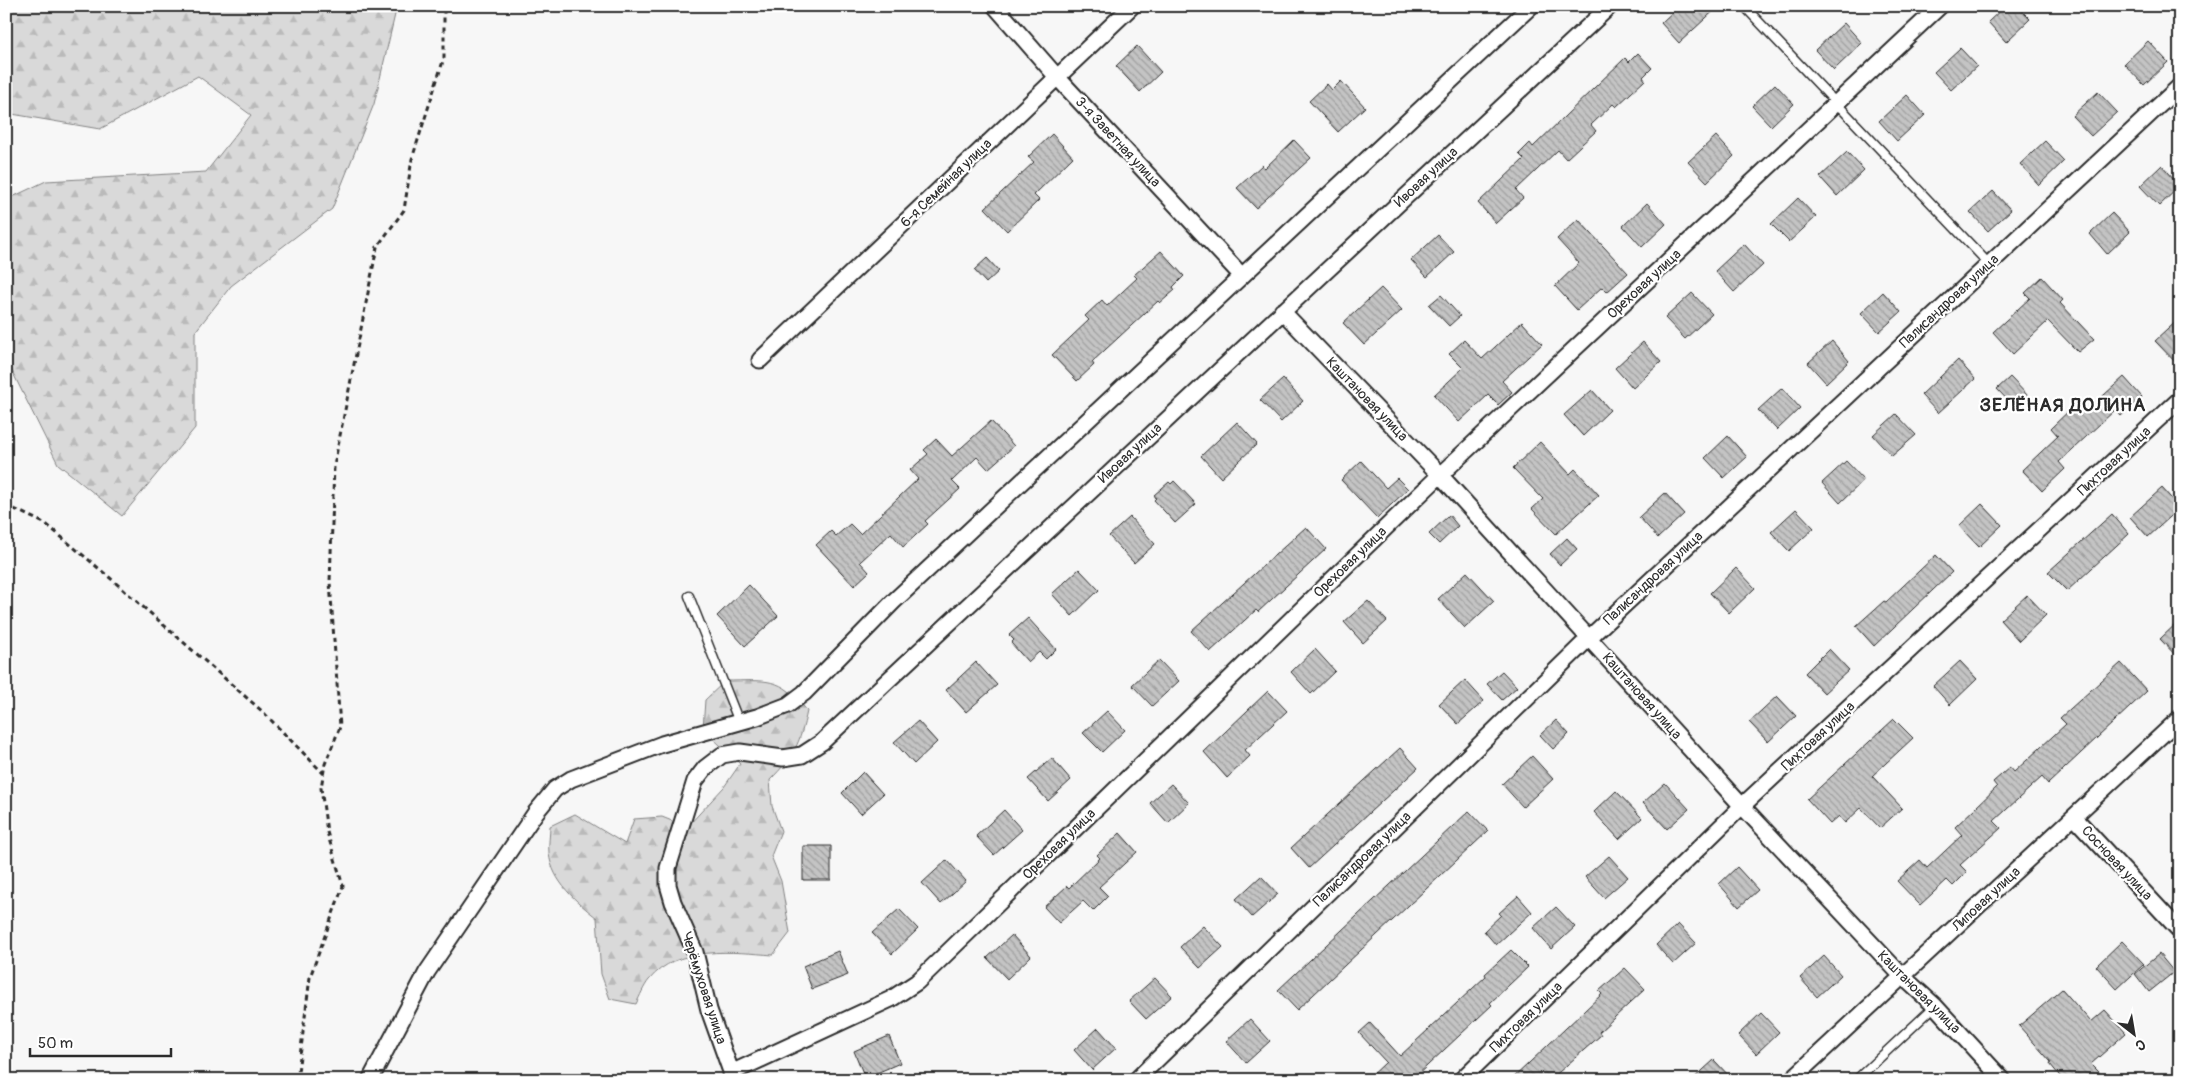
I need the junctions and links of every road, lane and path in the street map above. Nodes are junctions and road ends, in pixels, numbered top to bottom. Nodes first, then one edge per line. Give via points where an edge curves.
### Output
1 (444, 6) edge
2 (995, 6) edge
3 (1132, 6) edge
4 (1531, 6) edge
5 (1610, 6) edge
6 (1744, 6) edge
7 (1940, 6) edge
8 (1057, 77) junction
9 (2180, 86) edge
10 (1836, 103) junction
11 (1989, 264) junction
12 (1242, 276) junction
13 (1282, 311) junction
14 (760, 360) dead end
15 (2180, 400) edge
16 (1440, 475) junction
17 (6, 505) edge
18 (689, 596) dead end
19 (1590, 637) junction
20 (2180, 718) edge
21 (739, 722) junction
22 (324, 774) junction
23 (1742, 806) junction
24 (2074, 817) junction
25 (668, 868) joint
26 (2180, 930) edge
27 (1902, 976) junction
28 (1935, 1006) junction
29 (733, 1077) edge
30 (297, 1080) edge
31 (370, 1080) edge
32 (1136, 1080) edge
33 (1461, 1080) edge
34 (1792, 1080) edge
35 (1856, 1080) edge
36 (2003, 1080) edge

1 - 22 path via 444,58 412,159 404,210 377,247 334,466 330,582 340,727
2 - 8 street, 3-я Заветная улица
3 - 8 street, 6-я Семейная улица
4 - 12 street
5 - 13 street, Ивовая улица
6 - 10 lane
7 - 10 street, Ореховая улица
8 - 12 street, 3-я Заветная улица
8 - 14 street, 6-я Семейная улица
9 - 11 street, Палисандровая улица
10 - 11 lane
10 - 16 street, Ореховая улица
11 - 19 street, Палисандровая улица
12 - 21 street via 893,602 804,693 788,705
13 - 16 street, Каштановая улица
13 - 25 street, Ивовая улица via 822,742 802,755 783,758 740,752 722,755 705,768 695,781
15 - 23 street, Пихтовая улица
16 - 19 street, Каштановая улица
16 - 29 street, Ореховая улица via 917,982 891,999
17 - 22 path via 46,524 109,577 263,712
18 - 21 lane
19 - 23 street, Каштановая улица
19 - 32 street, Палисандровая улица
20 - 24 street, Липовая улица
21 - 31 street via 625,756 555,789 427,972
22 - 30 path via 321,788 327,832 343,886 310,977
23 - 27 street, Каштановая улица
23 - 33 street, Пихтовая улица
24 - 26 street, Сосновая улица
24 - 27 street, Липовая улица
25 - 29 street, Черёмуховая улица via 673,902 694,952 709,1010
27 - 28 street, Каштановая улица
27 - 34 street, Липовая улица
28 - 35 lane
28 - 36 street, Каштановая улица

